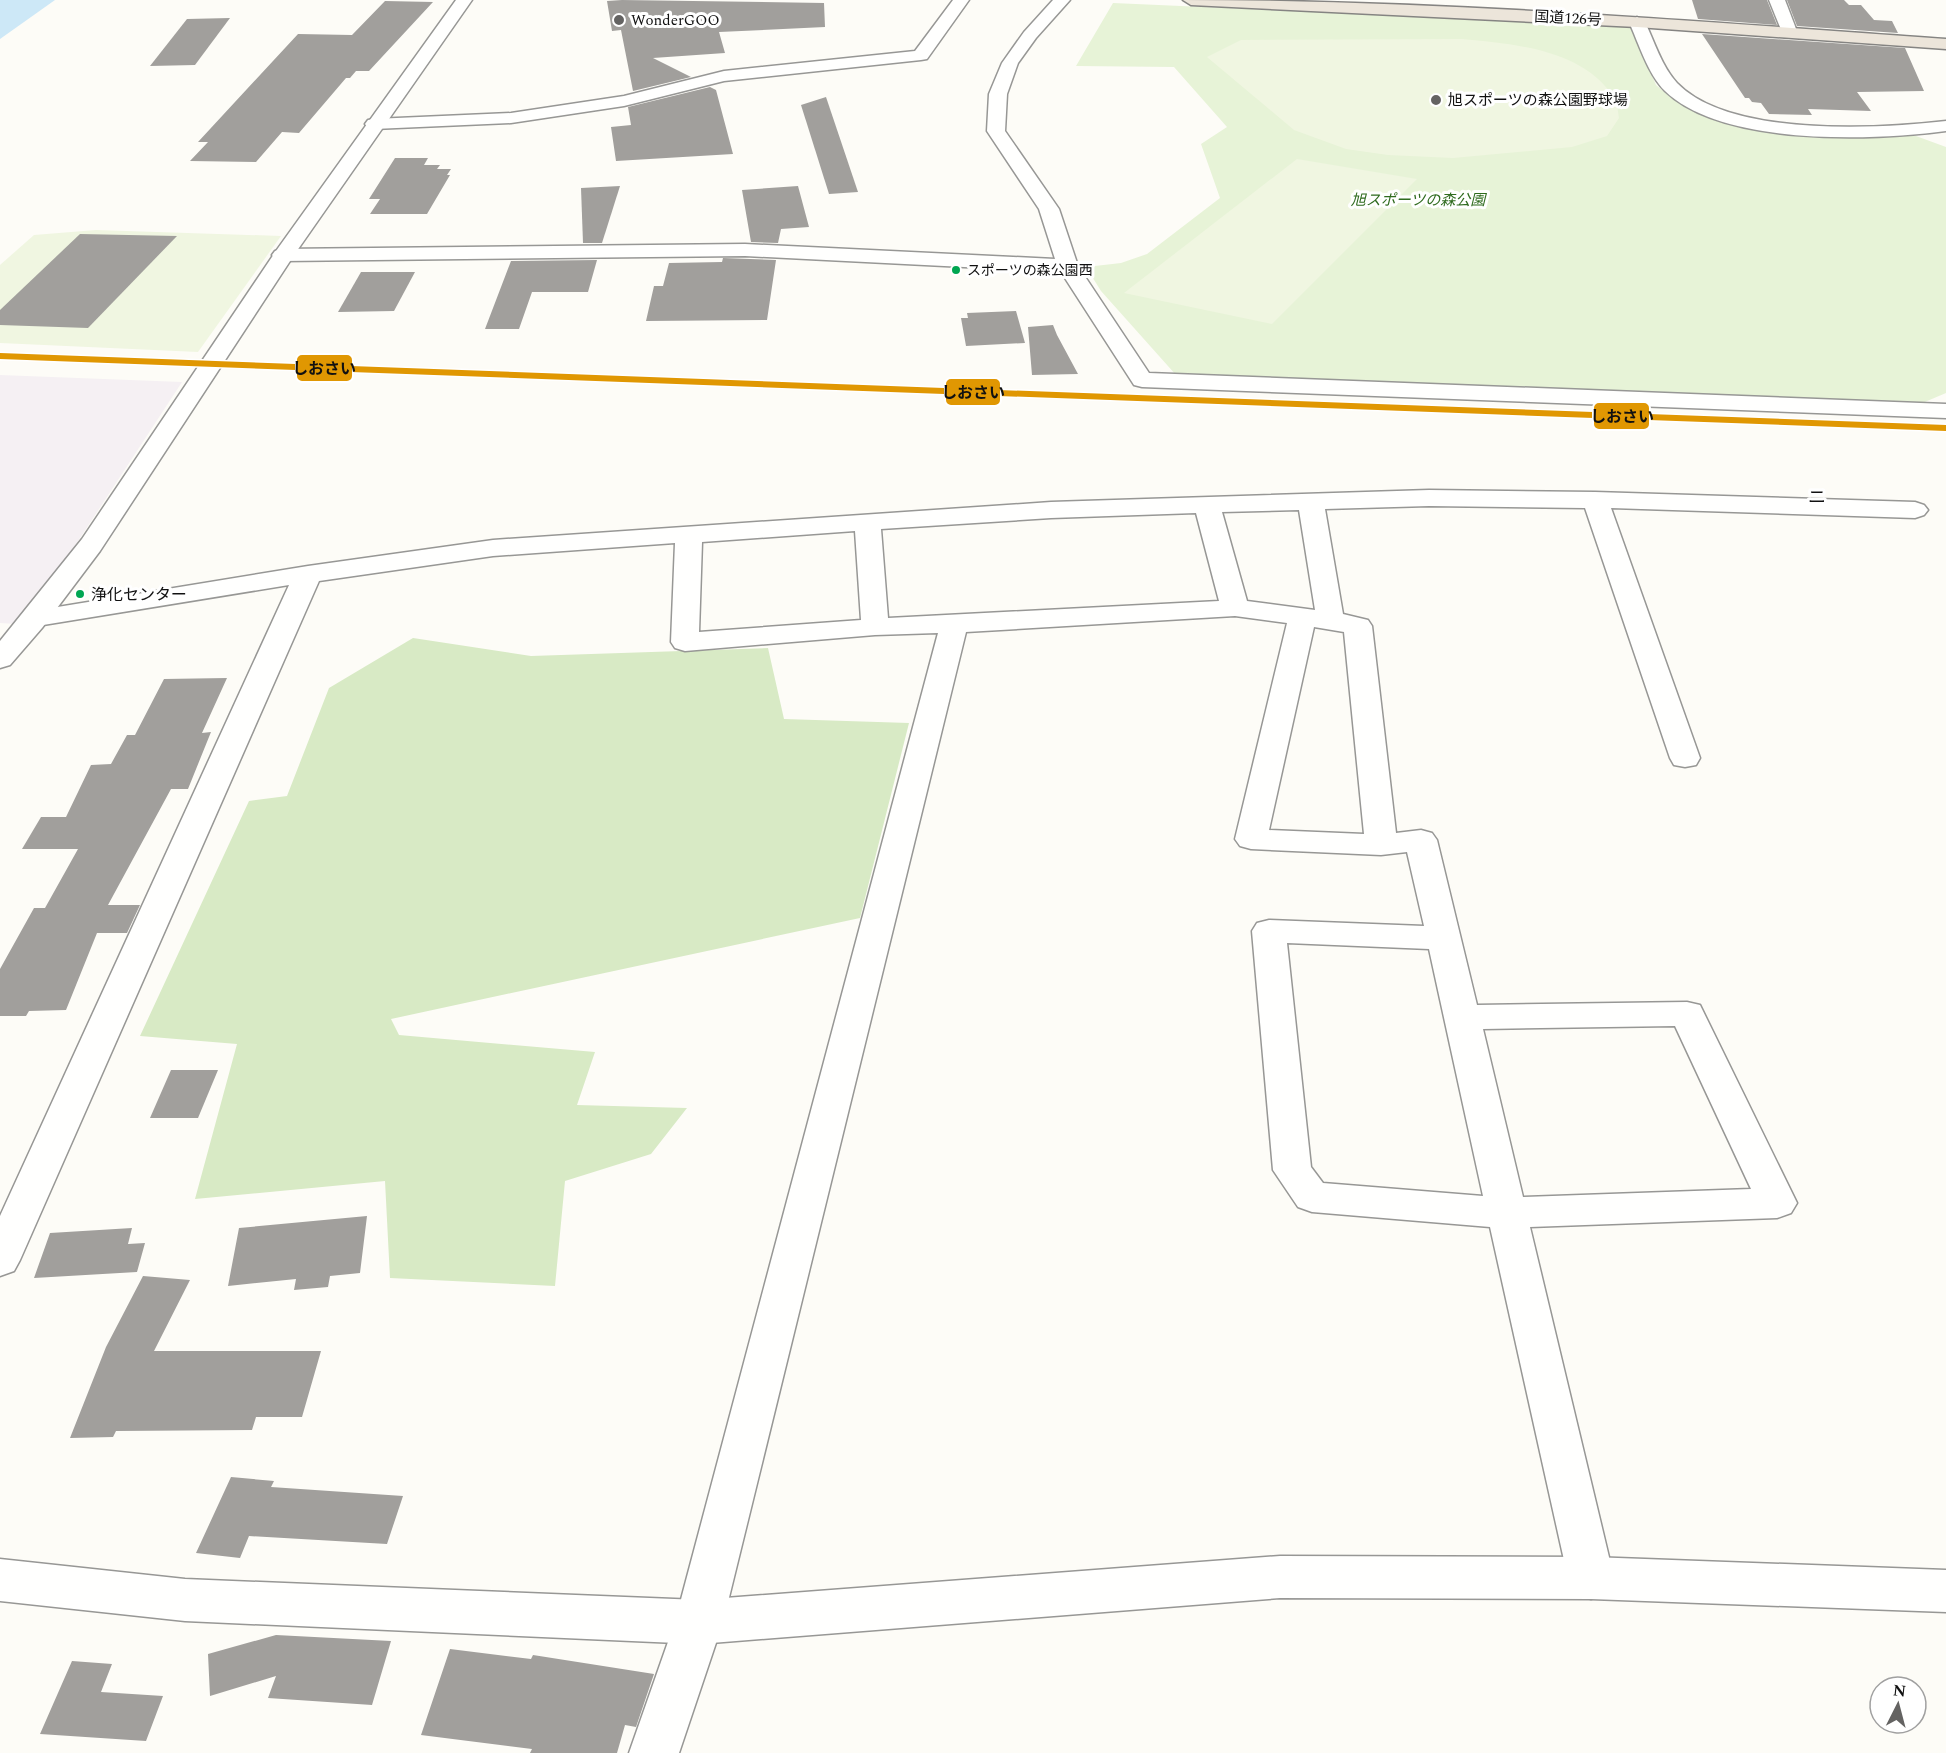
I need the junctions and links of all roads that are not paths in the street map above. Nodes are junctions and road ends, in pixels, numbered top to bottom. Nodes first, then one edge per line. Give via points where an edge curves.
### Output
1 (464, 0) edge
2 (961, 0) edge
3 (1062, 0) edge
4 (1191, 0) edge
5 (1777, 0) edge
6 (1637, 22) junction
7 (1790, 34) junction
8 (1946, 44) edge
9 (374, 124) junction
10 (1946, 126) edge
11 (282, 255) junction
12 (1068, 266) junction
13 (1946, 411) edge
14 (1595, 500) junction
15 (1311, 502) junction
16 (1207, 505) junction
17 (1915, 510) dead end
18 (868, 524) junction
19 (689, 535) junction
20 (308, 574) junction
21 (1235, 608) junction
22 (37, 618) junction
23 (1316, 619) junction
24 (954, 624) junction
25 (875, 627) junction
26 (0, 659) edge
27 (1685, 758) dead end
28 (1381, 845) junction
29 (1444, 938) junction
30 (1462, 1017) junction
31 (1506, 1213) junction
32 (0, 1260) edge
33 (1591, 1578) junction
34 (0, 1580) edge
35 (1946, 1591) edge
36 (699, 1622) junction
37 (654, 1753) edge

1 - 9 street
2 - 9 street via 916,56 724,76 624,100 511,118
3 - 12 street via 1010,63 998,94 996,131 1049,209
4 - 6 highway, 国道126号
5 - 7 street
6 - 7 highway, 国道126号
6 - 10 street via 1671,87 1718,113 1811,130 1886,133
7 - 8 highway, 国道126号
9 - 11 street
11 - 12 street via 745,250
11 - 22 street via 115,510
12 - 13 street via 1142,380
14 - 15 street via 1430,498
14 - 17 street
14 - 27 street
15 - 16 street
15 - 23 street
16 - 18 street via 1051,510
16 - 21 street
18 - 19 street
18 - 25 street
19 - 20 street via 493,548
19 - 25 street via 685,642
20 - 22 street
20 - 32 street
21 - 23 street
21 - 24 street
22 - 26 street
23 - 28 street via 1358,626
23 - 28 street via 1251,839
24 - 25 street
24 - 36 street
28 - 29 street via 1421,840
29 - 30 street
29 - 31 street via 1269,931 1292,1170 1312,1197
30 - 31 street
30 - 31 street via 1687,1014 1777,1203
31 - 33 street
33 - 35 street
33 - 36 street via 1280,1577
34 - 36 street via 185,1599
36 - 37 street

